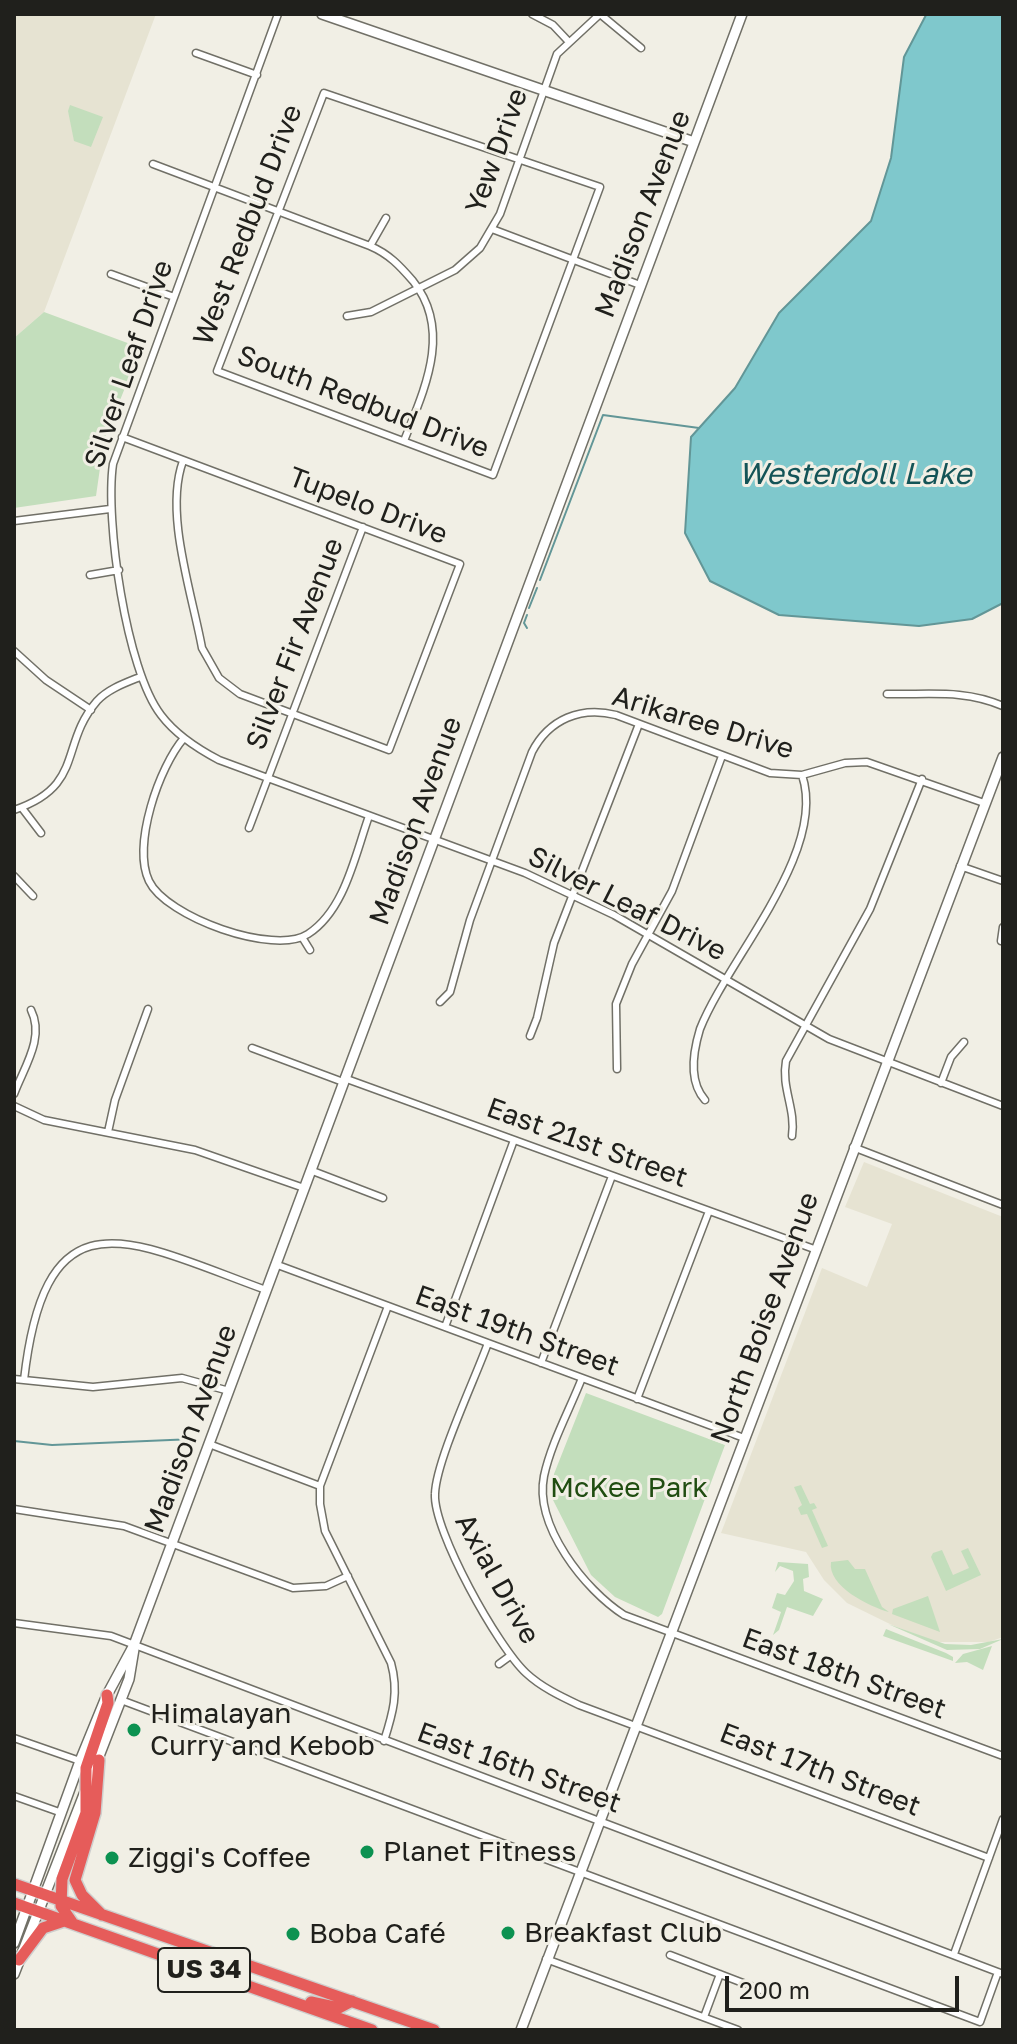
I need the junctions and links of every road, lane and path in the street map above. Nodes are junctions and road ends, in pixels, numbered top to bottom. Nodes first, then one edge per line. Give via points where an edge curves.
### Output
1 (278, 14) edge
2 (322, 14) edge
3 (532, 14) edge
4 (600, 14) edge
5 (742, 14) edge
6 (569, 42) junction
7 (641, 48) dead end
8 (196, 53) dead end
9 (257, 75) junction
10 (543, 89) junction
11 (694, 142) junction
12 (519, 160) junction
13 (153, 164) dead end
14 (216, 188) junction
15 (278, 210) junction
16 (386, 218) dead end
17 (492, 229) junction
18 (370, 246) junction
19 (574, 260) junction
20 (111, 274) dead end
21 (640, 285) junction
22 (418, 288) junction
23 (174, 297) junction
24 (347, 316) dead end
25 (217, 371) joint
26 (122, 437) junction
27 (404, 441) junction
28 (183, 461) junction
29 (110, 509) junction
30 (14, 521) edge
31 (363, 527) junction
32 (119, 570) junction
33 (90, 575) dead end
34 (14, 651) edge
35 (140, 677) junction
36 (887, 694) dead end
37 (1003, 706) edge
38 (560, 709) dead end
39 (91, 710) junction
40 (293, 714) junction
41 (565, 718) junction
42 (639, 724) junction
43 (184, 738) junction
44 (722, 756) junction
45 (1003, 757) edge
46 (802, 775) junction
47 (268, 777) junction
48 (922, 779) junction
49 (984, 803) junction
50 (18, 809) edge
51 (369, 816) junction
52 (249, 828) dead end
53 (41, 833) dead end
54 (433, 839) junction
55 (490, 860) junction
56 (960, 866) junction
57 (14, 876) edge
58 (1003, 881) edge
59 (573, 895) junction
60 (33, 896) dead end
61 (1003, 927) edge
62 (302, 937) junction
63 (649, 937) junction
64 (1001, 941) dead end
65 (310, 950) dead end
66 (726, 979) junction
67 (440, 1002) dead end
68 (148, 1009) dead end
69 (31, 1010) dead end
70 (803, 1025) junction
71 (530, 1036) dead end
72 (964, 1042) dead end
73 (252, 1048) dead end
74 (886, 1061) junction
75 (617, 1069) dead end
76 (344, 1080) junction
77 (941, 1083) junction
78 (14, 1094) edge
79 (705, 1100) dead end
80 (14, 1106) edge
81 (1003, 1106) edge
82 (108, 1132) junction
83 (792, 1136) dead end
84 (514, 1140) junction
85 (853, 1147) junction
86 (310, 1170) junction
87 (612, 1176) junction
88 (304, 1188) junction
89 (383, 1198) dead end
90 (1003, 1205) edge
91 (709, 1211) junction
92 (814, 1249) junction
93 (275, 1264) junction
94 (266, 1290) junction
95 (388, 1306) junction
96 (445, 1327) junction
97 (488, 1343) junction
98 (541, 1363) junction
99 (582, 1378) junction
100 (14, 1379) edge
101 (24, 1380) junction
102 (229, 1391) junction
103 (637, 1399) junction
104 (744, 1438) junction
105 (209, 1444) junction
106 (320, 1486) junction
107 (14, 1509) edge
108 (172, 1544) junction
109 (348, 1576) junction
110 (14, 1623) edge
111 (671, 1633) junction
112 (134, 1645) junction
113 (510, 1656) junction
114 (499, 1664) dead end
115 (107, 1695) junction
116 (121, 1700) junction
117 (636, 1724) junction
118 (14, 1738) edge
119 (384, 1741) junction
120 (1003, 1756) edge
121 (99, 1760) junction
122 (80, 1761) junction
123 (87, 1790) junction
124 (14, 1796) edge
125 (62, 1813) junction
126 (1003, 1819) edge
127 (599, 1821) junction
128 (989, 1858) junction
129 (580, 1871) junction
130 (14, 1884) edge
131 (38, 1893) junction
132 (60, 1900) junction
133 (14, 1903) edge
134 (32, 1909) junction
135 (103, 1915) junction
136 (70, 1923) junction
137 (14, 1943) edge
138 (954, 1954) junction
139 (670, 1955) dead end
140 (546, 1959) junction
141 (19, 1960) junction
142 (1000, 1973) edge
143 (14, 1974) edge
144 (720, 1974) junction
145 (769, 1993) dead end
146 (271, 1994) junction
147 (352, 2001) junction
148 (704, 2017) junction
149 (372, 2030) edge
150 (434, 2030) edge
151 (521, 2030) edge
152 (738, 2030) edge

1 - 9 street, Silver Leaf Drive
2 - 10 main road
3 - 6 street
4 - 6 street, Yew Drive
4 - 7 street
5 - 11 main road, Madison Avenue
6 - 10 street, Yew Drive via 557,54
8 - 9 street
9 - 14 street, Silver Leaf Drive
10 - 11 main road
10 - 12 street, Yew Drive
11 - 21 main road, Madison Avenue
12 - 15 street, West Redbud Drive via 321,94
12 - 17 street, Yew Drive
12 - 19 street via 600,187
13 - 14 street
14 - 15 street
14 - 23 street, Silver Leaf Drive
15 - 18 street
15 - 25 street, West Redbud Drive
16 - 18 street
17 - 19 street
17 - 22 street, Yew Drive via 467,261
18 - 22 street via 389,256
19 - 21 street
19 - 27 street, South Redbud Drive via 493,475
20 - 23 street
21 - 54 main road, Madison Avenue
22 - 24 street, Yew Drive via 371,312
22 - 27 street via 433,327 433,348
23 - 26 street, Silver Leaf Drive
25 - 27 street, South Redbud Drive
26 - 28 street, Tupelo Drive
26 - 29 street, Silver Leaf Drive via 113,464
28 - 31 street, Tupelo Drive
28 - 40 street, Tupelo Drive via 176,511 207,659 219,678 240,694
29 - 30 street
29 - 32 street, Silver Leaf Drive
31 - 40 street, Silver Fir Avenue
31 - 40 street, Tupelo Drive via 460,564 389,750
32 - 33 street
32 - 35 street, Silver Leaf Drive
34 - 39 street
35 - 39 street via 112,689
35 - 43 street, Silver Leaf Drive via 159,713
36 - 37 street via 957,693
38 - 41 street
39 - 50 street via 58,783 42,799
40 - 47 street, Silver Fir Avenue
41 - 42 street, Arikaree Drive via 603,712
41 - 55 street via 536,745
42 - 44 street, Arikaree Drive
42 - 59 street
43 - 47 street, Silver Leaf Drive via 219,760
43 - 62 street via 171,757 146,823 142,853 149,881 169,904 219,927 267,940
44 - 46 street, Arikaree Drive via 770,773
44 - 63 street via 672,891
45 - 49 main road, North Boise Avenue
46 - 48 street, Arikaree Drive via 860,762
46 - 66 street via 807,817 797,855
47 - 51 street, Silver Leaf Drive
47 - 52 street, Silver Fir Avenue
48 - 49 street, Arikaree Drive
48 - 70 street via 870,909
49 - 56 main road, North Boise Avenue
50 - 53 street
51 - 54 street, Silver Leaf Drive
51 - 62 street via 337,903
54 - 55 street, Silver Leaf Drive
54 - 76 main road, Madison Avenue
55 - 59 street, Silver Leaf Drive
55 - 67 street via 450,992
56 - 58 street
56 - 74 main road, North Boise Avenue
57 - 60 street
59 - 63 street, Silver Leaf Drive
59 - 71 street via 554,943
61 - 64 street
62 - 65 street
63 - 66 street, Silver Leaf Drive
63 - 75 street via 616,1004
66 - 70 street, Silver Leaf Drive
66 - 79 street via 707,1011 694,1050 695,1089
68 - 82 street
69 - 78 street via 36,1021 34,1044
70 - 74 street, Silver Leaf Drive
70 - 83 street via 785,1067
72 - 77 street
73 - 76 street, East 21st Street
74 - 77 street, Silver Leaf Drive
74 - 85 main road, North Boise Avenue
76 - 84 street, East 21st Street
76 - 86 main road, Madison Avenue
77 - 81 street, Silver Leaf Drive
80 - 82 street via 44,1120
82 - 88 street via 195,1150
84 - 87 street, East 21st Street
84 - 96 street
85 - 90 street
85 - 92 main road, North Boise Avenue
86 - 88 main road, Madison Avenue
86 - 89 street
87 - 91 street, East 21st Street
87 - 98 street
88 - 93 main road, Madison Avenue
91 - 92 street, East 21st Street
91 - 103 street
92 - 104 main road, North Boise Avenue
93 - 94 main road, Madison Avenue
93 - 95 street, East 19th Street
94 - 101 street via 130,1244 84,1246 53,1273 30,1340
94 - 102 main road, Madison Avenue
95 - 96 street, East 19th Street
95 - 106 street
96 - 97 street, East 19th Street
97 - 98 street, East 19th Street
97 - 113 street, Axial Drive via 439,1474 435,1503 442,1531
98 - 99 street, East 19th Street
99 - 103 street, East 19th Street
99 - 111 street, East 18th Street via 544,1475 547,1516 573,1565 596,1594 624,1615
100 - 101 street
101 - 102 street via 93,1387 182,1378
102 - 105 main road, Madison Avenue
103 - 104 street, East 19th Street
104 - 111 main road, North Boise Avenue
105 - 106 street
105 - 108 main road, Madison Avenue
106 - 109 street via 322,1522
107 - 108 street via 94,1519
108 - 109 street via 293,1588 326,1586
108 - 112 main road, Madison Avenue
109 - 119 street via 395,1679 395,1706
110 - 112 street, East 16th Street via 90,1631
111 - 117 main road, North Boise Avenue
111 - 120 street, East 18th Street
112 - 115 main road, Madison Avenue
112 - 116 main road, Madison Avenue
112 - 119 street, East 16th Street
113 - 114 street
113 - 117 street, Axial Drive via 564,1698
115 - 122 main road, Madison Avenue
115 - 123 highway via 86,1768
116 - 121 main road, Madison Avenue
116 - 129 street
117 - 127 main road, North Boise Avenue
117 - 128 street, East 17th Street
118 - 122 street
119 - 127 street, East 16th Street
121 - 123 main road, Madison Avenue
121 - 135 highway via 95,1813 75,1880
122 - 125 main road, Madison Avenue
123 - 131 main road, Madison Avenue
123 - 132 highway via 86,1813 64,1871
124 - 125 street
125 - 131 main road, Madison Avenue
126 - 128 street
127 - 129 main road, North Boise Avenue
127 - 138 street, East 16th Street
128 - 138 street
129 - 140 main road, North Boise Avenue
129 - 142 street via 980,2022
130 - 131 highway, US 34
131 - 132 highway, US 34
131 - 134 main road, Madison Avenue
132 - 135 highway, US 34
132 - 136 highway
133 - 134 highway, US 34
134 - 136 highway, US 34
134 - 137 main road, Madison Avenue
134 - 141 main road, Madison Avenue
135 - 147 highway, US 34
136 - 141 highway via 43,1928
136 - 146 highway, US 34
138 - 142 street, East 16th Street
139 - 144 street
140 - 148 street
140 - 151 main road, North Boise Avenue
141 - 143 main road, Madison Avenue
144 - 145 street
144 - 148 street
146 - 147 highway via 339,2008
146 - 149 highway, US 34
147 - 150 highway, US 34
148 - 152 street

